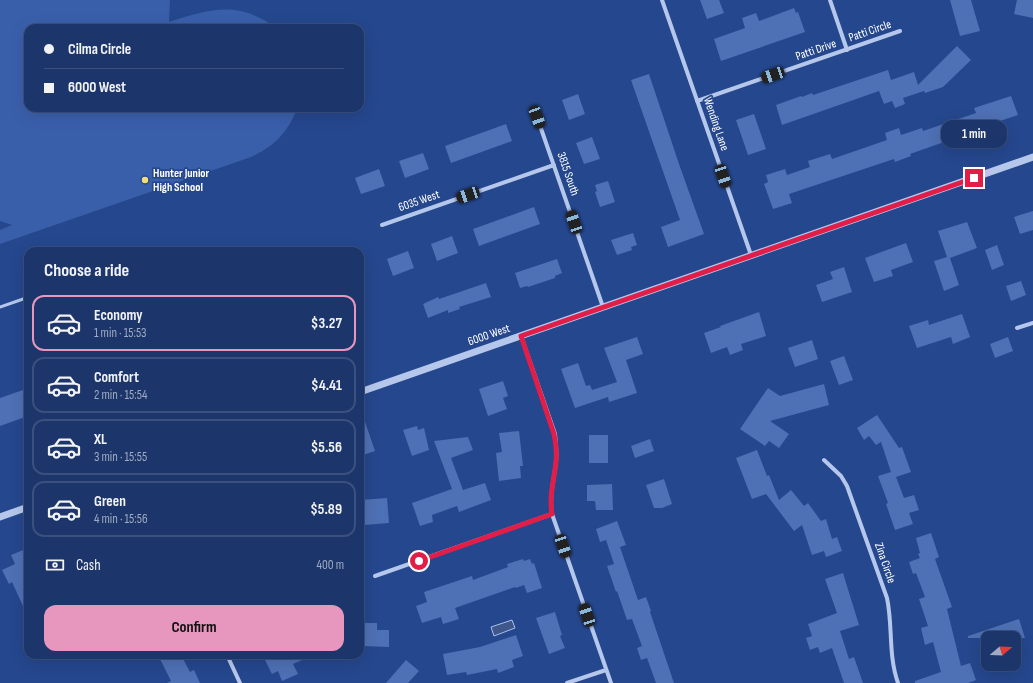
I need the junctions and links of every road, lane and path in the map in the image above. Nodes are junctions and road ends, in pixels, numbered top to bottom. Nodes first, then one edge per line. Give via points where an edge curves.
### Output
1 (662, 0) edge
2 (830, 0) edge
3 (900, 31) dead end
4 (847, 50) junction
5 (698, 101) junction
6 (537, 117) dead end
7 (1033, 157) edge
8 (554, 165) junction
9 (382, 225) dead end
10 (751, 256) junction
11 (24, 299) edge
12 (0, 307) edge
13 (604, 307) junction
14 (1033, 323) edge
15 (1017, 328) dead end
16 (521, 336) junction
17 (364, 391) edge
18 (824, 460) dead end
19 (24, 508) edge
20 (552, 514) junction
21 (0, 517) edge
22 (375, 576) dead end
23 (229, 659) edge
24 (606, 670) junction
25 (240, 683) edge
26 (567, 683) edge
27 (611, 683) edge
28 (898, 683) edge

1 - 5 street, Wending Lane
2 - 4 street, Patti Drive
3 - 4 street, Patti Circle
4 - 5 street, Patti Drive
5 - 10 street, Wending Lane
6 - 8 street, 3815 South
7 - 10 street, 6000 West
8 - 9 street, 6035 West
8 - 13 street, 3815 South
10 - 13 street, 6000 West
11 - 12 lane
13 - 16 street, 6000 West
14 - 15 street
16 - 17 street, 6000 West
16 - 20 street via 554,434 556,457 551,496
18 - 28 street, Zina Circle via 841,476 847,486 887,598 891,616 892,663
19 - 21 street
20 - 22 street
20 - 24 street
23 - 25 street
24 - 26 street
24 - 27 street

